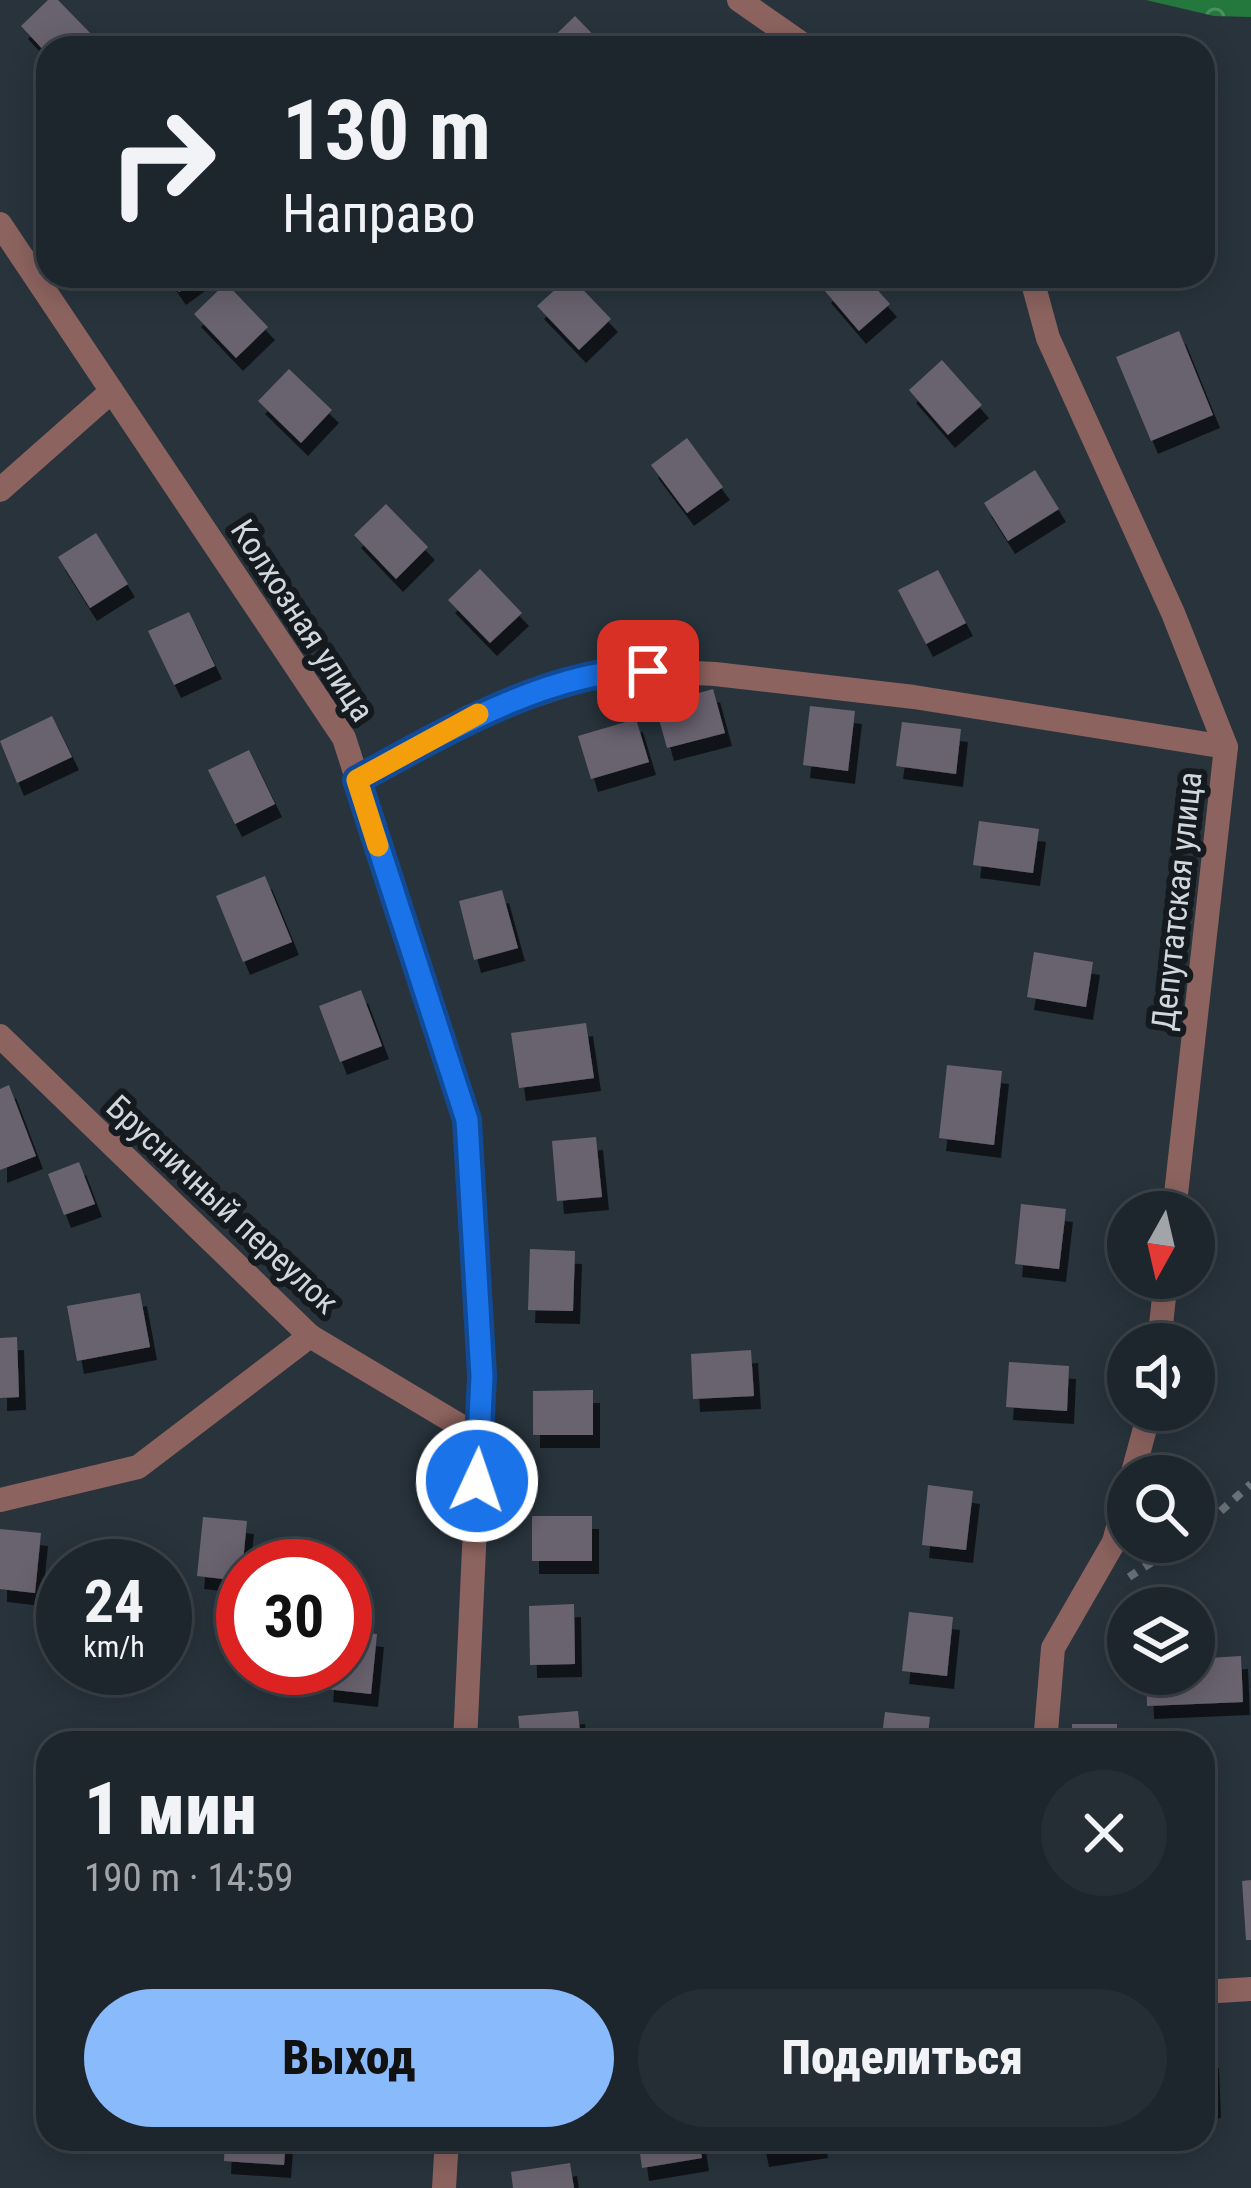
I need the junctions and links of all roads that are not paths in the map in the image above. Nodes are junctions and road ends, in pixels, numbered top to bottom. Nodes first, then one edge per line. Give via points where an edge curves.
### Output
1 (739, 0) edge
2 (791, 36) edge
3 (0, 224) edge
4 (36, 278) edge
5 (43, 288) edge
6 (1034, 288) edge
7 (112, 392) junction
8 (0, 490) edge
9 (1226, 747) junction
10 (357, 780) junction
11 (0, 1036) edge
12 (1176, 1191) edge
13 (310, 1336) junction
14 (479, 1437) junction
15 (0, 1499) edge
16 (1107, 1553) edge
17 (466, 1731) edge
18 (1046, 1731) edge
19 (1251, 1988) edge
20 (1215, 1991) edge
21 (446, 2151) edge
22 (444, 2188) edge

1 - 2 street
3 - 4 street, Колхозная улица
5 - 7 street, Колхозная улица
6 - 9 street, Депутатская улица via 1048,338
7 - 8 street
7 - 10 street, Колхозная улица via 344,738
9 - 10 street via 914,697 614,669 469,717
9 - 12 street, Депутатская улица
10 - 14 street, Колхозная улица via 467,1120
11 - 13 street, Брусничный переулок
13 - 14 street, Брусничный переулок
13 - 15 street via 138,1467
14 - 17 street, Колхозная улица
16 - 18 street via 1053,1648
19 - 20 street
21 - 22 street

